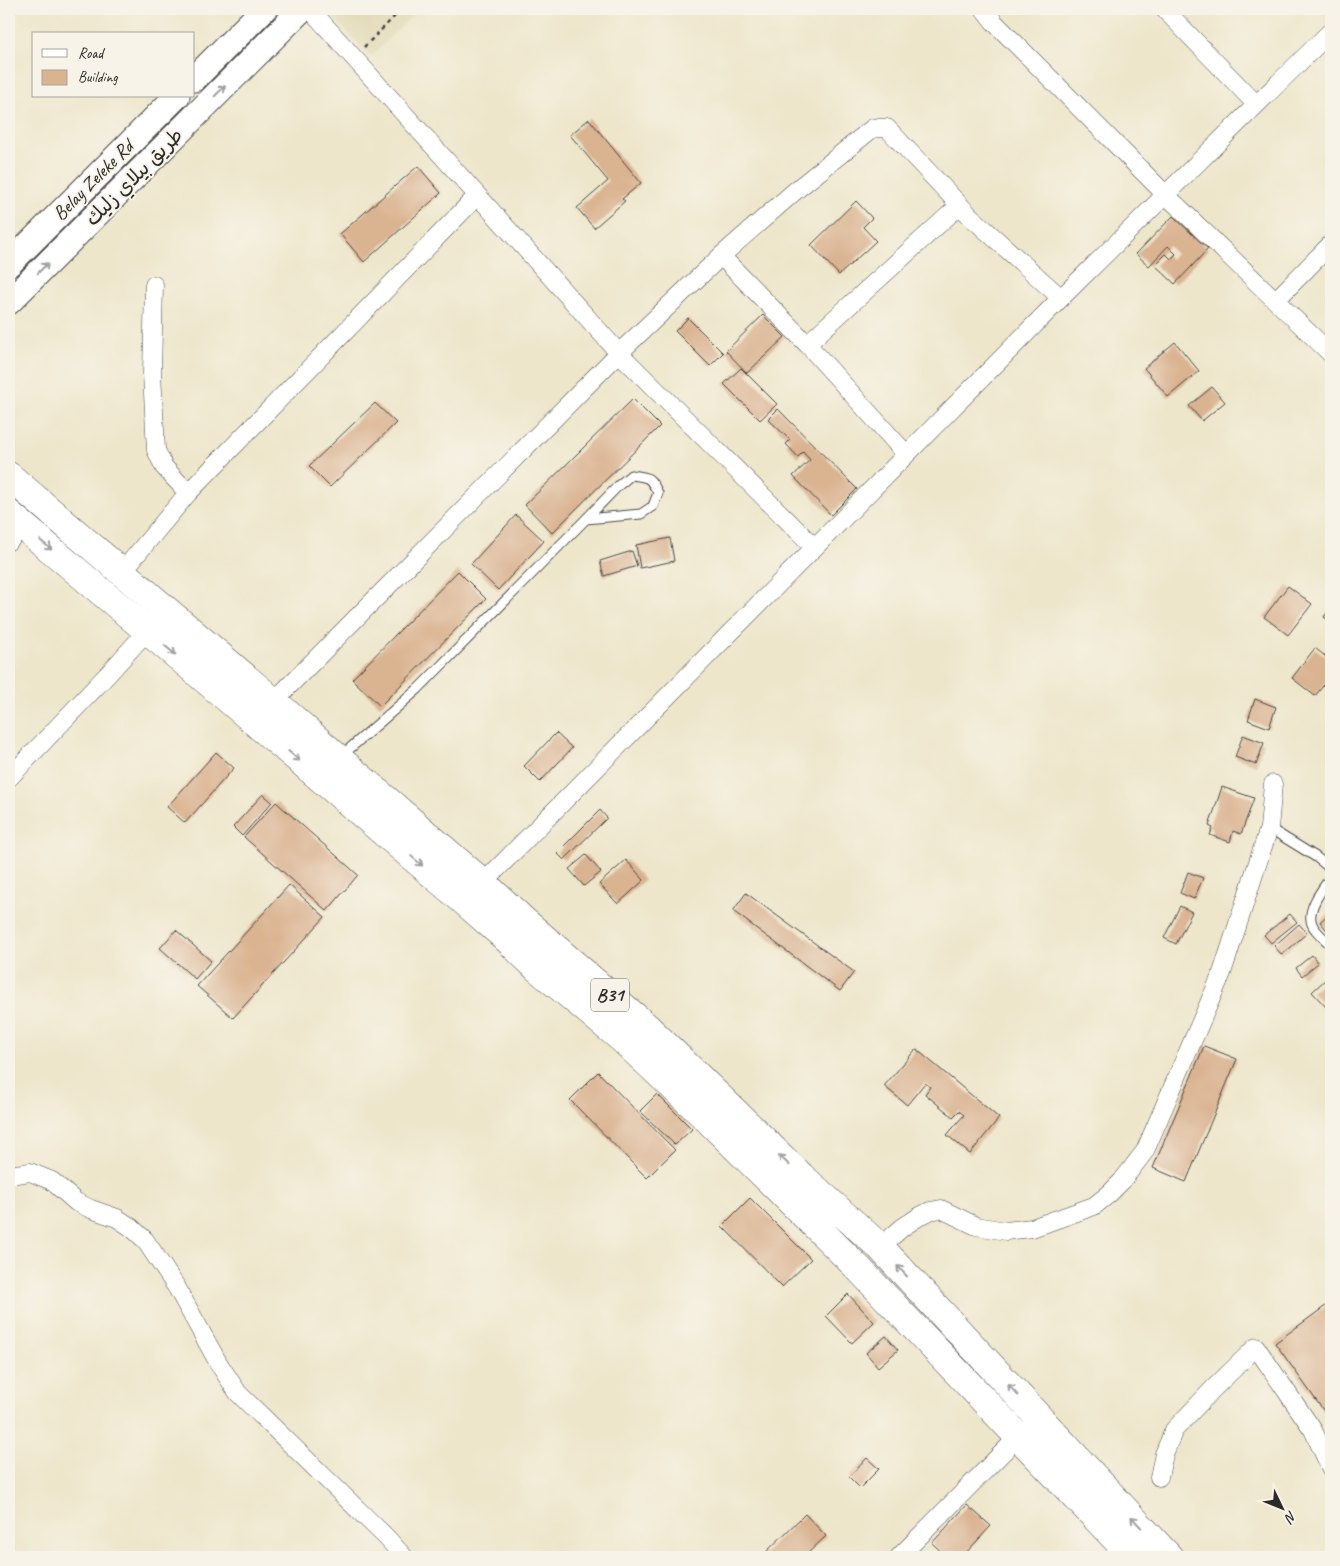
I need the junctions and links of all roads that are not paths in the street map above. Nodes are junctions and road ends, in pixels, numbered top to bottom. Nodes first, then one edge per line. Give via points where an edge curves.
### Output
1 (264, 9) edge
2 (302, 9) edge
3 (310, 9) edge
4 (984, 9) edge
5 (1164, 9) edge
6 (1331, 31) edge
7 (195, 78) edge
8 (175, 98) edge
9 (1256, 104) junction
10 (1165, 194) junction
11 (478, 196) junction
12 (960, 205) junction
13 (1331, 244) edge
14 (721, 256) junction
15 (9, 264) edge
16 (154, 285) dead end
17 (1061, 298) junction
18 (1276, 300) junction
19 (9, 302) edge
20 (807, 344) junction
21 (619, 353) junction
22 (1331, 354) edge
23 (906, 454) junction
24 (9, 476) edge
25 (188, 494) junction
26 (586, 520) junction
27 (13, 527) edge
28 (814, 546) junction
29 (122, 572) junction
30 (147, 630) junction
31 (273, 701) junction
32 (254, 722) junction
33 (338, 758) junction
34 (9, 778) edge
35 (1274, 784) dead end
36 (1269, 828) junction
37 (1331, 868) edge
38 (1331, 877) edge
39 (483, 883) junction
40 (515, 930) junction
41 (1331, 945) edge
42 (9, 1175) edge
43 (880, 1247) junction
44 (1038, 1417) junction
45 (1018, 1437) junction
46 (1331, 1469) edge
47 (1159, 1477) dead end
48 (404, 1557) edge
49 (899, 1557) edge
50 (1133, 1557) edge
51 (1169, 1557) edge

1 - 7 street
19 -> 2 street, طريق بيلاي زليك
3 - 11 street
4 - 10 street
5 - 9 street
6 - 9 street
8 - 15 street, Belay Zeleke Rd
9 - 10 street
10 - 17 street
10 - 18 street
11 - 21 street
11 - 25 street
12 - 14 street via 887,128 873,128
12 - 17 street
12 - 20 street
13 - 18 street
14 - 20 street
14 - 21 street
16 - 25 street via 152,374 156,450 164,467
17 - 23 street
18 - 22 street
20 - 23 street
21 - 28 street
21 - 31 street
23 - 28 street
24 - 29 main road, B31
25 - 29 street
26 - 26 lane via 631,475 644,476 652,481 658,493 653,506 641,514
26 - 33 lane via 418,689
27 -> 30 main road, B31
28 - 39 street
29 - 31 main road, B31
30 -> 32 main road, B31
30 - 34 street
31 - 32 street
31 - 33 main road, B31
32 -> 40 main road, B31
33 - 39 main road, B31
35 - 36 street
36 - 37 lane
36 - 43 street via 1222,973 1145,1151 1115,1188 1094,1206 1032,1228 1006,1231 976,1226 941,1209 930,1211 903,1227
38 - 41 lane via 1316,899 1311,915 1312,924
39 - 40 main road, B31
43 -> 40 main road, B31 via 802,1177 648,1028
40 - 45 main road, B31 via 537,968 623,1040 705,1117 859,1269
42 - 48 street via 30,1172 52,1181 76,1202 117,1218 145,1240 238,1393
44 -> 43 main road, B31
44 - 45 street
51 -> 44 main road, B31
45 - 49 street
45 - 50 main road, B31
46 - 47 street via 1313,1430 1256,1347 1174,1430

